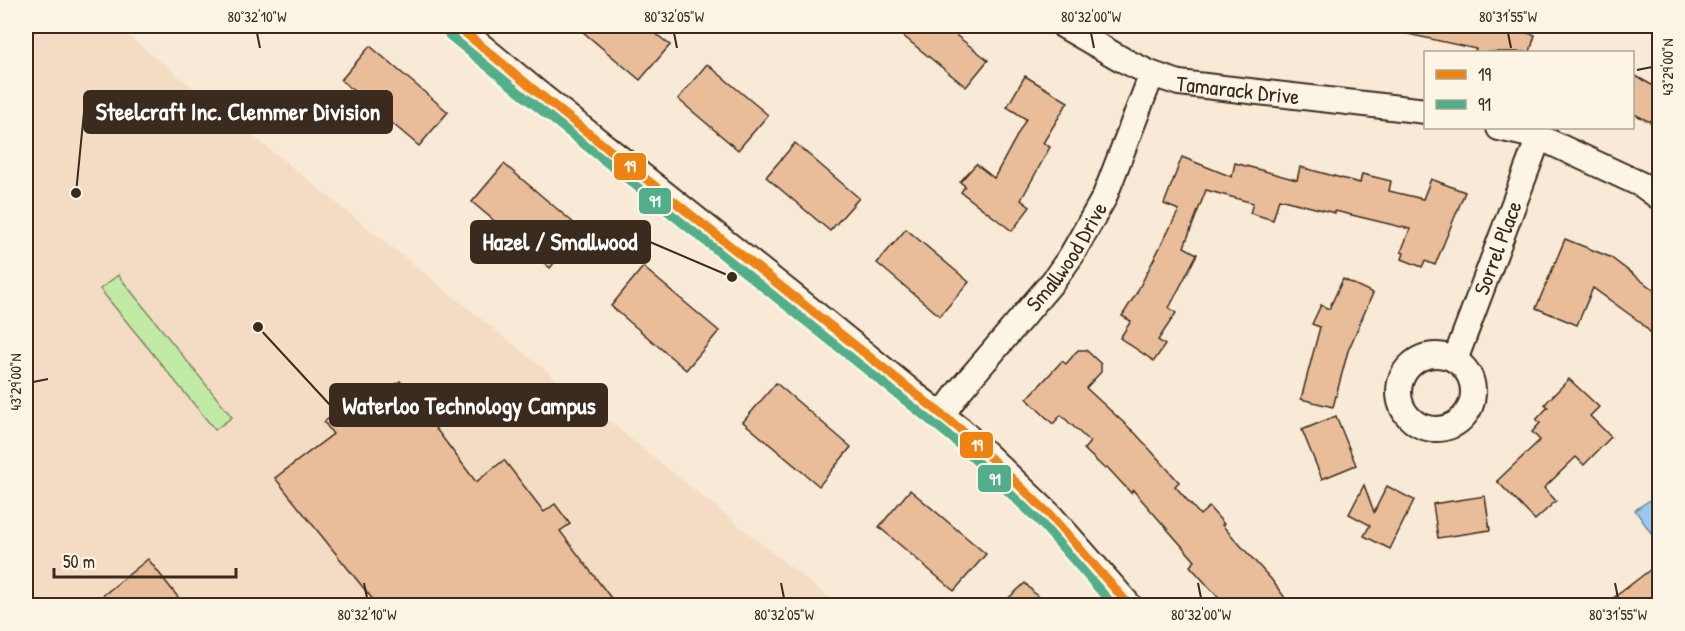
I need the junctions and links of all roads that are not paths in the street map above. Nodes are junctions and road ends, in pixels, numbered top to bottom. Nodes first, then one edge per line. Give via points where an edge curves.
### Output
1 (457, 26) edge
2 (1064, 26) edge
3 (1152, 74) junction
4 (1424, 111) edge
5 (1503, 129) edge
6 (1539, 137) junction
7 (1659, 198) edge
8 (1455, 360) dead end
9 (942, 415) junction
10 (1130, 606) edge

1 - 9 street
2 - 3 street, Tamarack Drive
3 - 4 street, Tamarack Drive via 1179,83
3 - 9 street, Smallwood Drive via 1104,198 1071,256
5 - 6 street
6 - 7 street via 1642,185
6 - 8 street, Sorrel Place
9 - 10 street via 1050,515

